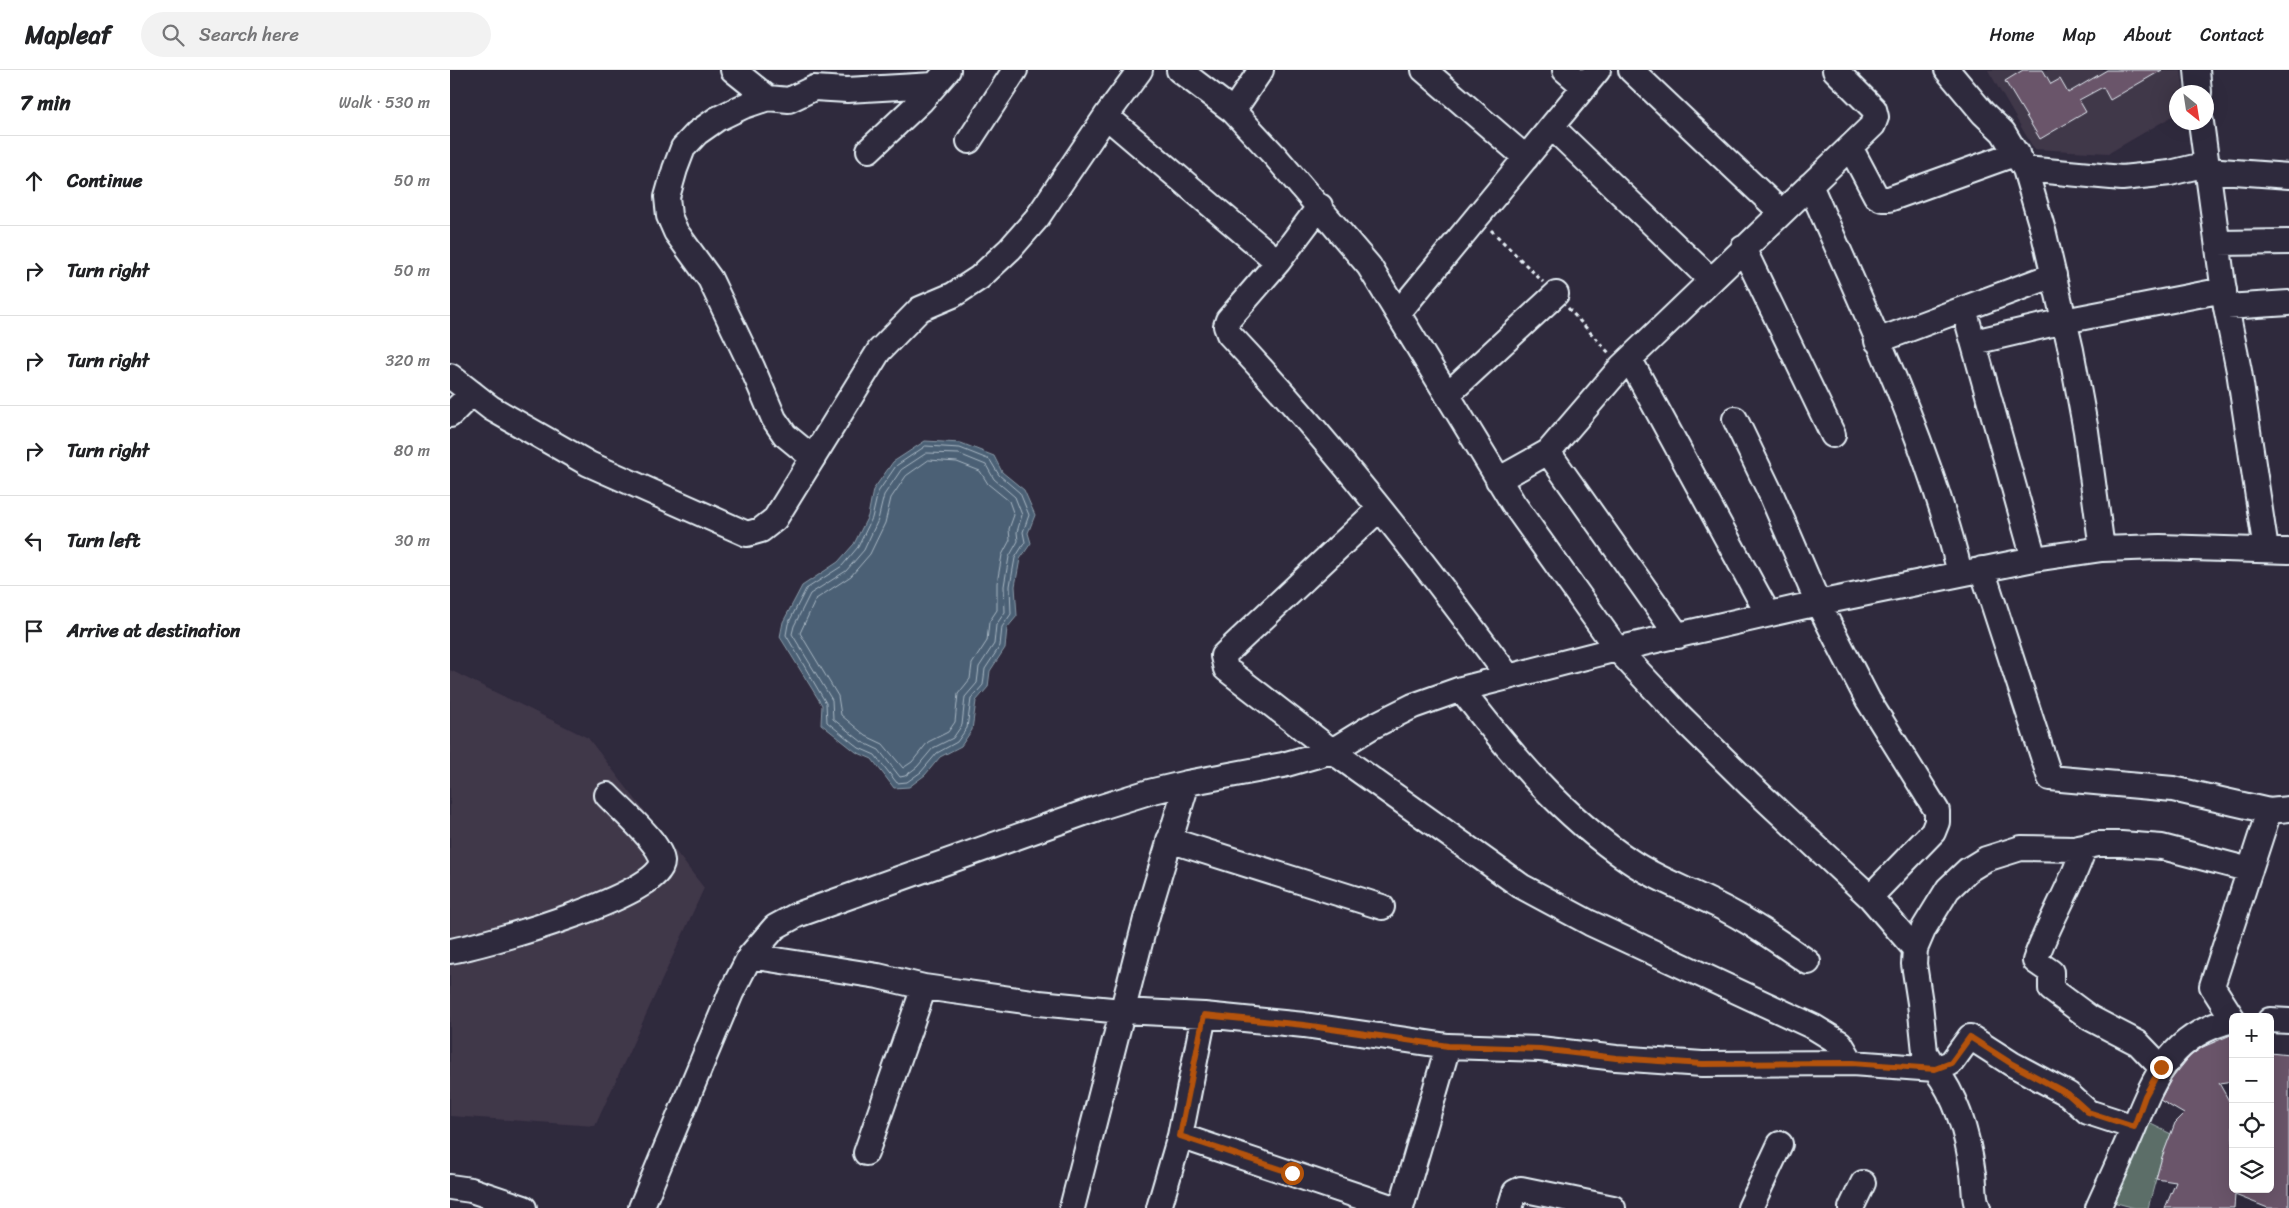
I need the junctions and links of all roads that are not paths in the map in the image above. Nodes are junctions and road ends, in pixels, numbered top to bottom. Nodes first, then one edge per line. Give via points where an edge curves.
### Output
1 (733, 70) edge
2 (1015, 70) edge
3 (1140, 70) edge
4 (1179, 70) edge
5 (1260, 70) edge
6 (1424, 70) edge
7 (1565, 70) edge
8 (1631, 70) edge
9 (1835, 70) edge
10 (1947, 70) edge
11 (2197, 70) edge
12 (941, 78) edge
13 (1592, 78) edge
14 (2198, 85) edge
15 (768, 98) junction
16 (1233, 111) junction
17 (1106, 116) junction
18 (1552, 127) junction
19 (2202, 130) edge
20 (969, 141) dead end
21 (1850, 147) junction
22 (869, 150) dead end
23 (1526, 158) junction
24 (2021, 161) junction
25 (2207, 167) junction
26 (2289, 176) edge
27 (1810, 185) junction
28 (1320, 206) junction
29 (1781, 212) junction
30 (2289, 242) edge
31 (2218, 243) junction
32 (1743, 248) junction
33 (1278, 262) junction
34 (2054, 275) junction
35 (1711, 280) junction
36 (1556, 294) dead end
37 (2225, 299) junction
38 (2289, 304) edge
39 (1964, 309) junction
40 (1399, 312) junction
41 (2064, 320) junction
42 (1877, 341) junction
43 (1974, 342) junction
44 (1630, 360) junction
45 (450, 376) edge
46 (472, 393) junction
47 (1447, 395) junction
48 (450, 415) edge
49 (1734, 419) dead end
50 (1833, 435) dead end
51 (1548, 452) junction
52 (813, 458) junction
53 (1498, 480) junction
54 (1379, 509) junction
55 (2102, 549) junction
56 (2278, 551) edge
57 (2034, 559) junction
58 (1971, 571) junction
59 (1818, 603) junction
60 (1768, 614) junction
61 (1678, 636) junction
62 (1617, 649) junction
63 (1508, 676) junction
64 (1460, 689) junction
65 (1332, 751) junction
66 (1187, 783) junction
67 (607, 795) dead end
68 (2279, 810) edge
69 (1169, 840) junction
70 (2084, 847) junction
71 (2250, 870) junction
72 (1870, 897) junction
73 (1382, 907) dead end
74 (1915, 949) junction
75 (450, 951) edge
76 (750, 956) junction
77 (1808, 962) dead end
78 (924, 987) junction
79 (1122, 1011) junction
80 (2229, 1013) edge
81 (1204, 1015) junction
82 (2229, 1020) edge
83 (2274, 1020) edge
84 (2289, 1021) edge
85 (1448, 1046) junction
86 (1852, 1063) junction
87 (2161, 1067) junction
88 (1935, 1069) junction
89 (2134, 1127) junction
90 (1180, 1136) junction
91 (1780, 1144) dead end
92 (866, 1152) dead end
93 (1863, 1183) dead end
94 (450, 1187) edge
95 (524, 1208) edge
96 (641, 1208) edge
97 (1072, 1208) edge
98 (1159, 1208) edge
99 (1394, 1208) edge
100 (1401, 1208) edge
101 (1510, 1208) edge
102 (1613, 1208) edge
103 (1750, 1208) edge
104 (1851, 1208) edge
105 (1978, 1208) edge
106 (2098, 1208) edge

1 - 15 street
2 - 20 street
3 - 17 street
4 - 16 street
5 - 16 street
6 - 23 street
7 - 13 street
8 - 29 street
9 - 21 street via 1874,108 1876,117 1873,125
10 - 24 street via 2003,132
11 - 14 street
12 - 15 street via 847,90 814,88 789,100
12 - 22 street
13 - 18 street
15 - 52 street via 717,119 697,133 683,148 666,197 676,232 710,279 774,419 785,434
16 - 28 street
17 - 33 street
17 - 52 street via 1036,218 1010,249 979,278 953,295 920,309 879,351
18 - 23 street
18 - 35 street
19 - 25 street
21 - 24 street via 1876,196 1882,200
21 - 27 street
23 - 40 street
24 - 25 street via 2122,178
24 - 34 street
25 - 26 street
25 - 31 street
27 - 29 street
27 - 42 street
28 - 33 street
28 - 40 street via 1369,266
29 - 32 street
30 - 31 street
31 - 37 street
32 - 35 street
32 - 50 street
33 - 54 street via 1228,320 1229,334 1286,395
34 - 39 street
34 - 41 street
35 - 44 street
36 - 47 street
37 - 38 street
37 - 41 street
37 - 56 street
39 - 42 street
39 - 43 street
40 - 47 street
41 - 43 street
41 - 55 street via 2086,431
42 - 58 street
43 - 57 street
44 - 51 street
44 - 60 street
45 - 46 street
46 - 48 street
46 - 52 street via 491,408 589,464 747,534 761,530 775,519
47 - 53 street
49 - 59 street via 1771,494
51 - 53 street
51 - 61 street
53 - 62 street
54 - 63 street via 1427,567
54 - 65 street via 1223,656 1226,668
55 - 56 street via 2160,547
55 - 57 street
57 - 58 street
58 - 59 street
58 - 68 street via 2050,778 2173,789
59 - 60 street
59 - 72 street via 1868,700 1937,810 1933,832
60 - 61 street
61 - 62 street
62 - 63 street
62 - 72 street via 1743,779
63 - 64 street
64 - 65 street via 1413,706
64 - 77 street via 1555,801 1590,833 1662,880 1746,920
65 - 66 street via 1283,765
65 - 86 street via 1521,886 1590,923 1814,1027 1840,1043
66 - 69 street
66 - 76 street via 1098,808 797,915 776,927
67 - 75 street via 656,846 662,864 660,872 612,901 478,946
68 - 71 street
69 - 73 street
69 - 79 street
70 - 71 street via 2098,844 2162,847
70 - 74 street via 2061,850 2021,848 1986,859 1955,880 1924,928
70 - 87 street via 2043,936 2035,961 2051,972 2051,989 2090,1018 2138,1043
71 - 80 street via 2212,986
72 - 74 street
74 - 88 street via 1925,1052
76 - 78 street via 878,976
76 - 96 street via 731,993
78 - 79 street
78 - 92 street
79 - 81 street
79 - 97 street
81 - 85 street via 1304,1025
81 - 90 street
82 - 87 street via 2199,1031
83 - 84 street
85 - 86 street via 1540,1049 1702,1064
85 - 100 street
86 - 88 street
87 - 89 street via 2145,1096
88 - 89 street via 1951,1063 1970,1037 2068,1094 2088,1112
88 - 105 street via 1956,1103
89 - 106 street
90 - 98 street
90 - 99 street
91 - 103 street
93 - 104 street
94 - 95 street via 471,1190
101 - 102 street via 1515,1192 1521,1190

